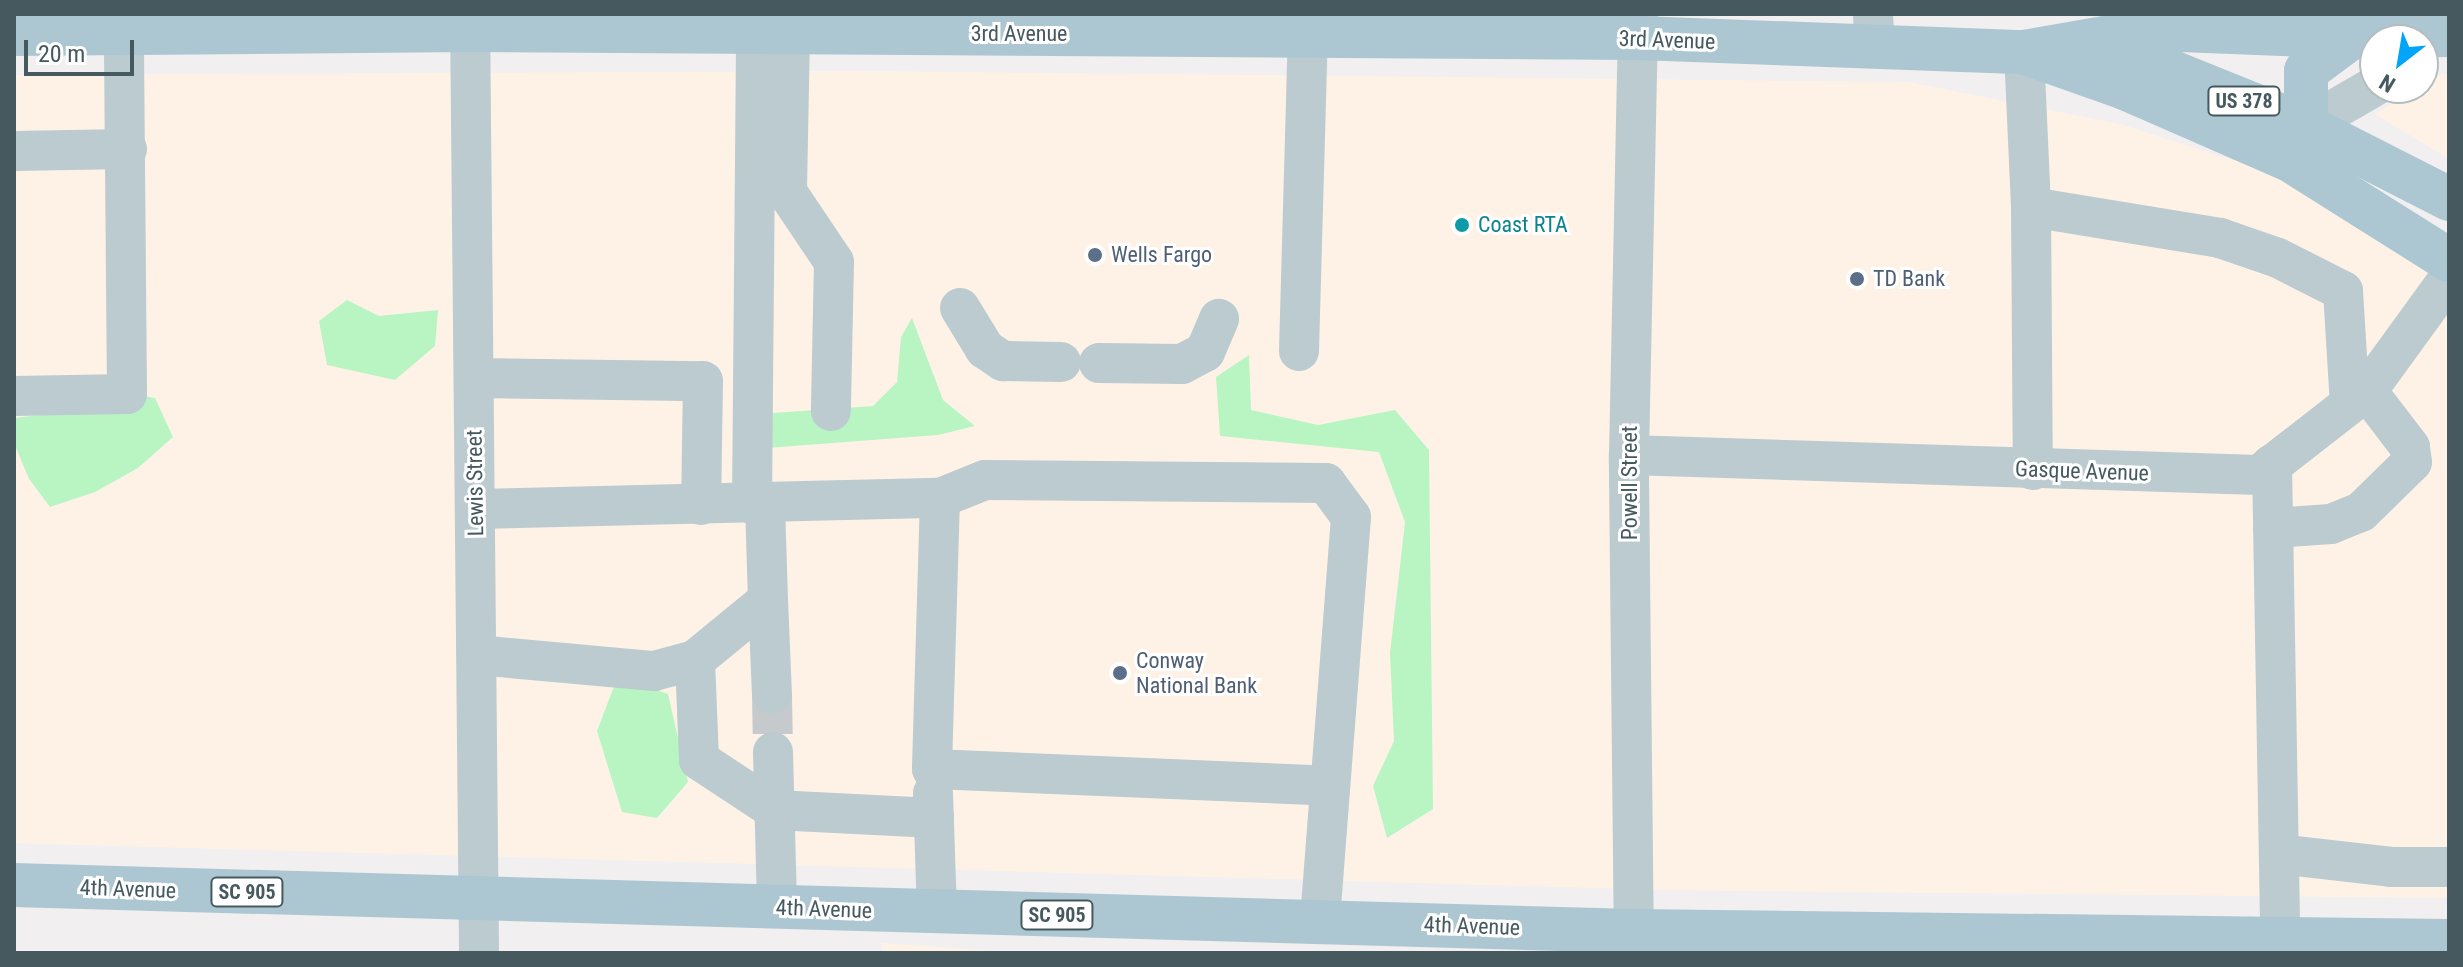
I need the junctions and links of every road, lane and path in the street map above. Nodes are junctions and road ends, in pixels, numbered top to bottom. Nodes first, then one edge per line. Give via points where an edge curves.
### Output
1 (470, 22) edge
2 (1638, 26) edge
3 (1773, 28) edge
4 (1874, 30) edge
5 (773, 33) junction
6 (14, 34) edge
7 (124, 34) junction
8 (1308, 36) junction
9 (2352, 37) junction
10 (2359, 37) edge
11 (2024, 52) junction
12 (2359, 98) edge
13 (2298, 143) junction
14 (127, 149) junction
15 (14, 151) edge
16 (2449, 199) edge
17 (2031, 207) junction
18 (2449, 260) edge
19 (2449, 278) edge
20 (960, 308) dead end
21 (1219, 319) dead end
22 (1299, 351) dead end
23 (474, 378) junction
24 (14, 396) edge
25 (2358, 397) junction
26 (831, 411) dead end
27 (1629, 455) junction
28 (2272, 464) junction
29 (2033, 470) junction
30 (940, 498) junction
31 (701, 505) junction
32 (759, 505) junction
33 (475, 509) junction
34 (2273, 528) junction
35 (768, 600) junction
36 (477, 655) junction
37 (695, 660) junction
38 (772, 694) tunnel mouth
39 (773, 752) tunnel mouth
40 (932, 769) junction
41 (1330, 786) junction
42 (775, 810) junction
43 (934, 818) junction
44 (2279, 854) junction
45 (2449, 867) edge
46 (14, 885) edge
47 (479, 899) junction
48 (777, 907) junction
49 (937, 912) junction
50 (1320, 922) junction
51 (2280, 939) junction
52 (2449, 941) edge
53 (1634, 942) edge
54 (479, 953) edge
55 (1769, 953) edge

1 - 5 main road, 3rd Avenue / US 378
1 - 7 main road, 3rd Avenue / US 378
1 - 23 street, Lewis Street
2 - 3 main road, 3rd Avenue / US 378
2 - 8 main road, 3rd Avenue / US 378
2 - 27 street, Powell Street
3 - 4 main road, 3rd Avenue / US 378
4 - 11 main road, 3rd Avenue / US 378
5 - 8 main road, 3rd Avenue / US 378
5 - 26 street via 787,192 834,262
5 - 32 street
6 - 7 main road, 3rd Avenue / US 378
7 - 14 street
8 - 22 street
9 - 10 main road, 3rd Avenue
9 - 11 main road, 3rd Avenue via 2156,29
9 - 13 main road via 2306,71
11 - 13 main road, 3rd Avenue / US 378
11 - 17 street
12 - 13 street
13 - 16 main road, US 378
13 - 18 main road, US 378
14 - 15 street
14 - 24 street via 127,394
17 - 25 street via 2220,238 2278,258 2343,291
17 - 29 street
19 - 25 street, Gasque Avenue
20 - 21 street via 985,349 1003,361 1182,364 1205,352
23 - 31 street via 703,381
23 - 33 street, Lewis Street
25 - 28 street, Gasque Avenue
25 - 34 street via 2410,447 2412,462 2361,512 2331,524
27 - 29 street, Gasque Avenue
27 - 53 street, Powell Street
28 - 29 street, Gasque Avenue via 2259,475
28 - 34 street
30 - 32 street
30 - 40 street
30 - 41 street via 985,480 1326,483 1351,517
31 - 32 street
31 - 33 street
32 - 35 street
33 - 36 street, Lewis Street
34 - 44 street
35 - 37 street
35 - 38 street
36 - 37 street via 654,671
36 - 47 street, Lewis Street
37 - 42 street via 699,760
39 - 42 street
40 - 41 street
40 - 43 street
41 - 50 street
42 - 43 street
42 - 48 street
43 - 49 street
44 - 45 street via 2391,867
44 - 51 street
46 - 47 main road, 4th Avenue / SC 905
47 - 48 main road, 4th Avenue / SC 905
47 - 54 street, Lewis Street
48 - 49 main road, 4th Avenue / SC 905
49 - 50 main road, 4th Avenue / SC 905
50 - 53 main road, 4th Avenue / SC 905
51 - 52 main road, 4th Avenue / SC 905
51 - 53 main road, 4th Avenue / SC 905
53 - 55 main road, 4th Avenue / SC 905

